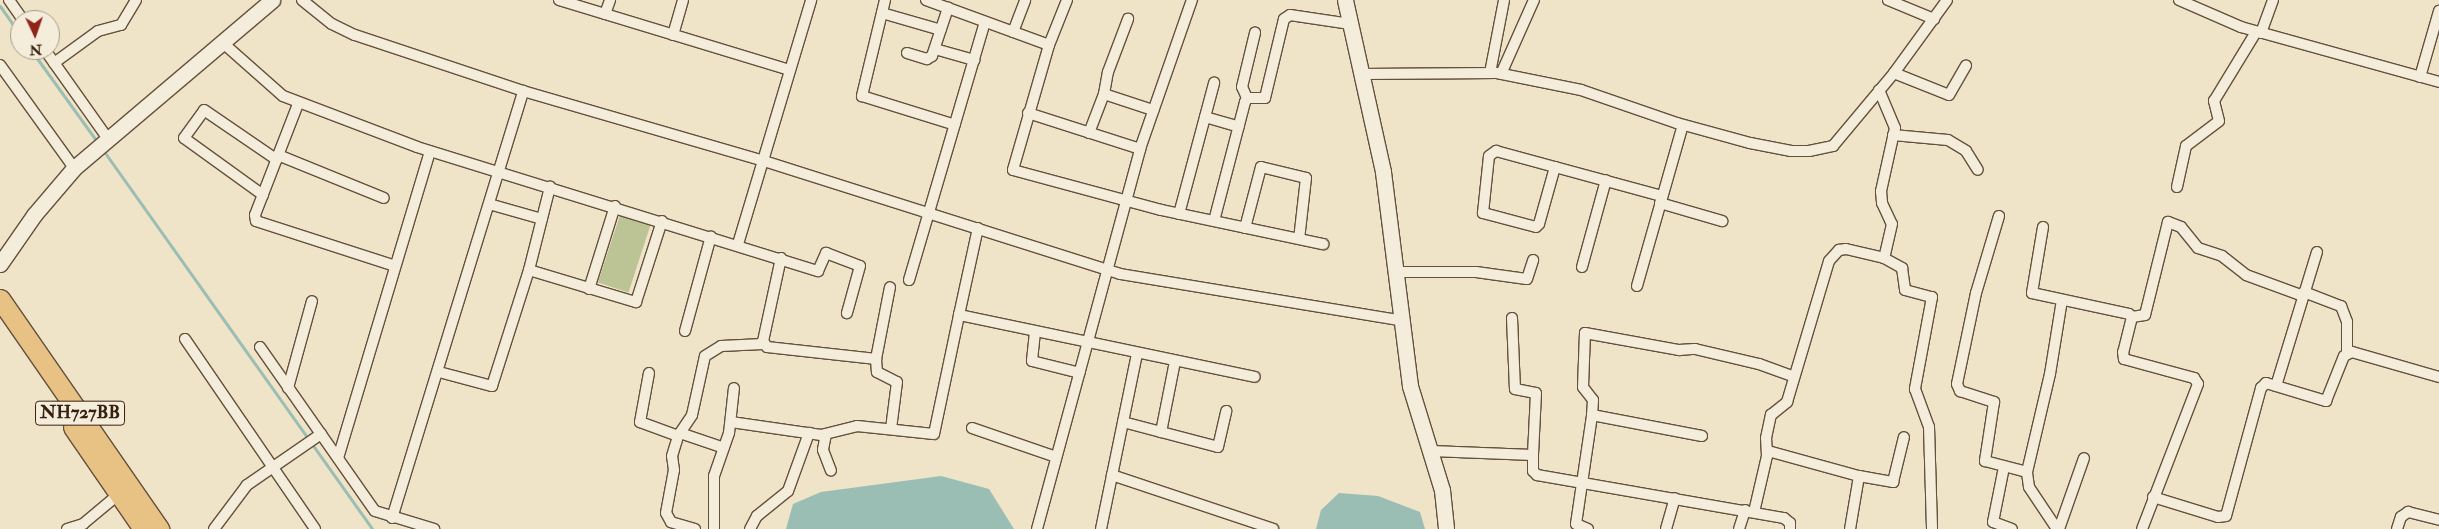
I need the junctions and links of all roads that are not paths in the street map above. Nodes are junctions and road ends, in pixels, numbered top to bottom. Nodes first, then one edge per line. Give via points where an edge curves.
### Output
1 (136, 0) edge
2 (272, 0) edge
3 (302, 0) edge
4 (560, 0) edge
5 (610, 0) edge
6 (683, 0) edge
7 (811, 0) edge
8 (885, 0) edge
9 (926, 0) edge
10 (1025, 0) edge
11 (1067, 0) edge
12 (1192, 0) edge
13 (1345, 0) edge
14 (1504, 0) edge
15 (1534, 0) edge
16 (1888, 0) edge
17 (1947, 0) edge
18 (2178, 0) edge
19 (2273, 0) edge
20 (948, 8) junction
21 (2439, 11) edge
22 (882, 13) junction
23 (605, 14) junction
24 (1128, 19) dead end
25 (1934, 19) junction
26 (985, 22) junction
27 (1350, 24) junction
28 (941, 30) junction
29 (1014, 32) junction
30 (2258, 32) junction
31 (1255, 33) dead end
32 (673, 35) junction
33 (223, 43) junction
34 (1050, 45) junction
35 (935, 49) junction
36 (907, 53) dead end
37 (52, 60) edge
38 (974, 60) junction
39 (54, 63) junction
40 (0, 65) edge
41 (1966, 66) dead end
42 (790, 70) junction
43 (1490, 73) junction
44 (1894, 73) junction
45 (1362, 74) junction
46 (1501, 74) junction
47 (2420, 77) junction
48 (2439, 82) edge
49 (1214, 83) dead end
50 (1880, 90) junction
51 (523, 91) junction
52 (1104, 94) junction
53 (1247, 98) junction
54 (298, 104) junction
55 (1153, 110) junction
56 (1028, 113) junction
57 (1205, 117) junction
58 (955, 125) junction
59 (1683, 125) junction
60 (1239, 127) junction
61 (1089, 132) junction
62 (1894, 135) junction
63 (106, 140) junction
64 (1140, 149) junction
65 (430, 151) junction
66 (278, 157) junction
67 (764, 161) junction
68 (1555, 167) junction
69 (74, 168) junction
70 (1978, 170) dead end
71 (499, 171) junction
72 (1606, 180) junction
73 (550, 187) junction
74 (2178, 187) dead end
75 (263, 195) junction
76 (384, 198) dead end
77 (1661, 199) junction
78 (1126, 201) junction
79 (489, 204) junction
80 (615, 206) junction
81 (928, 213) junction
82 (1179, 214) junction
83 (1999, 216) dead end
84 (542, 219) junction
85 (662, 221) junction
86 (1214, 221) junction
87 (1722, 221) dead end
88 (2043, 227) dead end
89 (978, 228) junction
90 (1244, 228) junction
91 (711, 236) junction
92 (1299, 239) junction
93 (738, 244) junction
94 (1323, 244) dead end
95 (2316, 252) dead end
96 (782, 258) junction
97 (1884, 258) junction
98 (1534, 260) dead end
99 (0, 264) edge
100 (395, 266) junction
101 (1582, 267) dead end
102 (529, 270) junction
103 (1108, 270) junction
104 (1397, 272) junction
105 (908, 280) dead end
106 (1637, 286) dead end
107 (890, 287) dead end
108 (589, 289) junction
109 (2304, 294) junction
110 (0, 299) edge
111 (2062, 300) junction
112 (312, 301) dead end
113 (847, 313) dead end
114 (959, 315) junction
115 (2132, 317) junction
116 (1512, 318) dead end
117 (1403, 320) junction
118 (0, 321) edge
119 (685, 331) dead end
120 (1035, 332) junction
121 (185, 339) dead end
122 (1089, 343) junction
123 (764, 344) junction
124 (260, 347) dead end
125 (1137, 354) junction
126 (2346, 354) junction
127 (876, 359) junction
128 (1176, 361) junction
129 (439, 372) junction
130 (649, 373) dead end
131 (1080, 373) junction
132 (1255, 377) dead end
133 (1794, 377) junction
134 (2439, 377) edge
135 (2276, 386) junction
136 (288, 388) junction
137 (734, 388) dead end
138 (1226, 411) dead end
139 (1592, 414) junction
140 (731, 422) junction
141 (1123, 422) junction
142 (972, 428) dead end
143 (892, 430) junction
144 (1161, 432) junction
145 (810, 433) junction
146 (679, 434) junction
147 (826, 434) junction
148 (1702, 436) dead end
149 (1904, 437) dead end
150 (315, 439) junction
151 (724, 448) junction
152 (1768, 450) junction
153 (1431, 451) junction
154 (1533, 455) junction
155 (1056, 457) junction
156 (338, 458) junction
157 (2084, 458) dead end
158 (2004, 467) junction
159 (274, 468) junction
160 (831, 471) dead end
161 (2027, 472) junction
162 (1112, 475) junction
163 (1859, 476) junction
164 (1584, 481) junction
165 (119, 494) junction
166 (2153, 497) junction
167 (1675, 498) junction
168 (1749, 511) junction
169 (392, 518) junction
170 (2439, 520) edge
171 (74, 528) edge
172 (143, 529) edge
173 (159, 529) edge
174 (214, 529) edge
175 (315, 529) edge
176 (434, 529) edge
177 (695, 529) edge
178 (714, 529) edge
179 (750, 529) edge
180 (1037, 529) edge
181 (1100, 529) edge
182 (1273, 529) edge
183 (1446, 529) edge
184 (1588, 529) edge
185 (1666, 529) edge
186 (1739, 529) edge
187 (1790, 529) edge
188 (1850, 529) edge
189 (1932, 529) edge
190 (2012, 529) edge
191 (2058, 529) edge
192 (2142, 529) edge
193 (2397, 529) edge

1 - 39 street via 120,25 98,31
2 - 33 street
3 - 51 street via 341,30
4 - 23 street
5 - 23 street
6 - 32 street
7 - 42 street
8 - 22 street
9 - 20 street
10 - 29 street
11 - 34 street
12 - 55 street
13 - 27 street
14 - 43 street
15 - 46 street
16 - 25 street
17 - 25 street
18 - 30 street
19 - 30 street
20 - 26 street
20 - 28 street
21 - 47 street
22 - 28 street
22 - 58 street via 862,96
23 - 32 street
24 - 52 street
25 - 44 street
26 - 29 street
26 - 38 street
27 - 45 street
27 - 53 street via 1286,16 1265,98
28 - 35 street
29 - 34 street
30 - 47 street
30 - 74 street via 2214,101 2220,120 2186,146
31 - 53 street via 1242,86
32 - 42 street
33 - 54 street via 283,96
33 - 63 street
34 - 56 street
35 - 36 street via 927,59
35 - 38 street
37 - 39 street
38 - 58 street
39 - 63 street
40 - 69 street
41 - 44 street via 1950,95
42 - 67 street
43 - 45 street
43 - 46 street
44 - 50 street
45 - 104 street via 1383,172
46 - 59 street via 1580,90
47 - 48 street
49 - 57 street
50 - 59 street via 1833,146 1823,149 1791,151
50 - 62 street via 1895,124
51 - 67 street
51 - 71 street
52 - 55 street
52 - 61 street
53 - 60 street
54 - 65 street
54 - 66 street
55 - 64 street
56 - 61 street
56 - 78 street via 1013,170
57 - 60 street
57 - 82 street
58 - 81 street
59 - 77 street
60 - 86 street
61 - 64 street
62 - 70 street via 1948,140 1966,151
62 - 97 street via 1881,191 1882,203 1892,224
63 - 69 street
64 - 78 street
65 - 71 street
65 - 100 street
66 - 75 street
66 - 75 street via 204,110 184,138
66 - 76 street
67 - 81 street
67 - 93 street
68 - 68 street via 1492,151 1483,213 1536,227
68 - 72 street
69 - 99 street via 34,215
71 - 73 street
71 - 79 street
72 - 77 street
72 - 101 street
73 - 80 street
73 - 84 street
75 - 100 street via 255,215 259,223
77 - 87 street
77 - 106 street
78 - 82 street
78 - 103 street
79 - 84 street
79 - 129 street
80 - 85 street
80 - 108 street
81 - 89 street
81 - 105 street
82 - 86 street
83 - 158 street via 1976,293 1957,384 1960,391 1994,402 1984,458 1987,463
84 - 102 street
85 - 91 street
85 - 108 street via 636,302
86 - 90 street
88 - 111 street via 2032,293
89 - 103 street
89 - 114 street
90 - 92 street
90 - 92 street via 1261,167 1306,178
91 - 93 street
91 - 119 street
92 - 94 street
93 - 96 street
95 - 109 street
96 - 113 street via 819,270 826,252 860,266
96 - 123 street
97 - 133 street via 1846,249 1835,254 1824,275
97 - 189 street via 1902,268 1906,291 1932,297 1915,389 1929,428
98 - 104 street via 1527,279 1476,272
100 - 156 street
102 - 108 street
102 - 129 street via 491,387
103 - 117 street
103 - 122 street
104 - 117 street
107 - 127 street
109 - 115 street via 2246,275 2222,256 2198,248 2181,227 2168,222 2145,315
109 - 126 street via 2341,306 2346,322
109 - 135 street
110 - 173 highway, NH727BB
111 - 115 street
111 - 161 street via 2050,374
112 - 136 street
114 - 120 street
114 - 143 street via 936,432
115 - 166 street via 2124,358 2194,378 2198,384
116 - 154 street via 1514,389 1536,393
117 - 153 street via 1410,386
118 - 165 highway, NH727BB
120 - 122 street
120 - 131 street via 1034,362
121 - 159 street
122 - 125 street
122 - 131 street
123 - 127 street
123 - 146 street via 721,346 705,356 692,415
124 - 136 street
125 - 128 street
125 - 141 street
126 - 134 street via 2352,352
126 - 135 street via 2326,401
127 - 143 street via 877,372 897,382
128 - 132 street
128 - 144 street
129 - 169 street
130 - 146 street via 640,422
131 - 155 street
133 - 139 street via 1760,364 1694,349 1679,350 1585,333 1584,386 1593,400
133 - 152 street via 1785,405 1771,415 1766,438
135 - 166 street via 2266,383 2261,388 2226,516 2218,517
136 - 150 street
137 - 140 street
138 - 144 street via 1218,447
139 - 148 street
139 - 164 street
140 - 145 street
140 - 151 street
141 - 144 street
141 - 162 street
142 - 155 street
143 - 147 street via 857,426
145 - 147 street
145 - 179 street via 788,491 757,516
146 - 151 street
146 - 177 street via 672,456 674,470 666,518
147 - 160 street via 823,450
149 - 163 street via 1893,482
150 - 156 street
150 - 159 street
151 - 178 street via 714,476
152 - 163 street
152 - 168 street
153 - 154 street
153 - 183 street via 1442,490
154 - 164 street via 1534,474
155 - 180 street
156 - 169 street via 371,507
157 - 191 street
158 - 161 street
158 - 190 street via 1993,522
159 - 174 street via 240,493
159 - 175 street
161 - 191 street via 2029,487
162 - 181 street
162 - 182 street
163 - 188 street
164 - 167 street
164 - 184 street via 1576,524
165 - 171 street
165 - 172 highway, NH727BB
166 - 192 street
167 - 168 street
167 - 185 street
168 - 186 street
168 - 187 street via 1784,518 1790,523
169 - 176 street
170 - 193 street via 2408,512 2400,517

